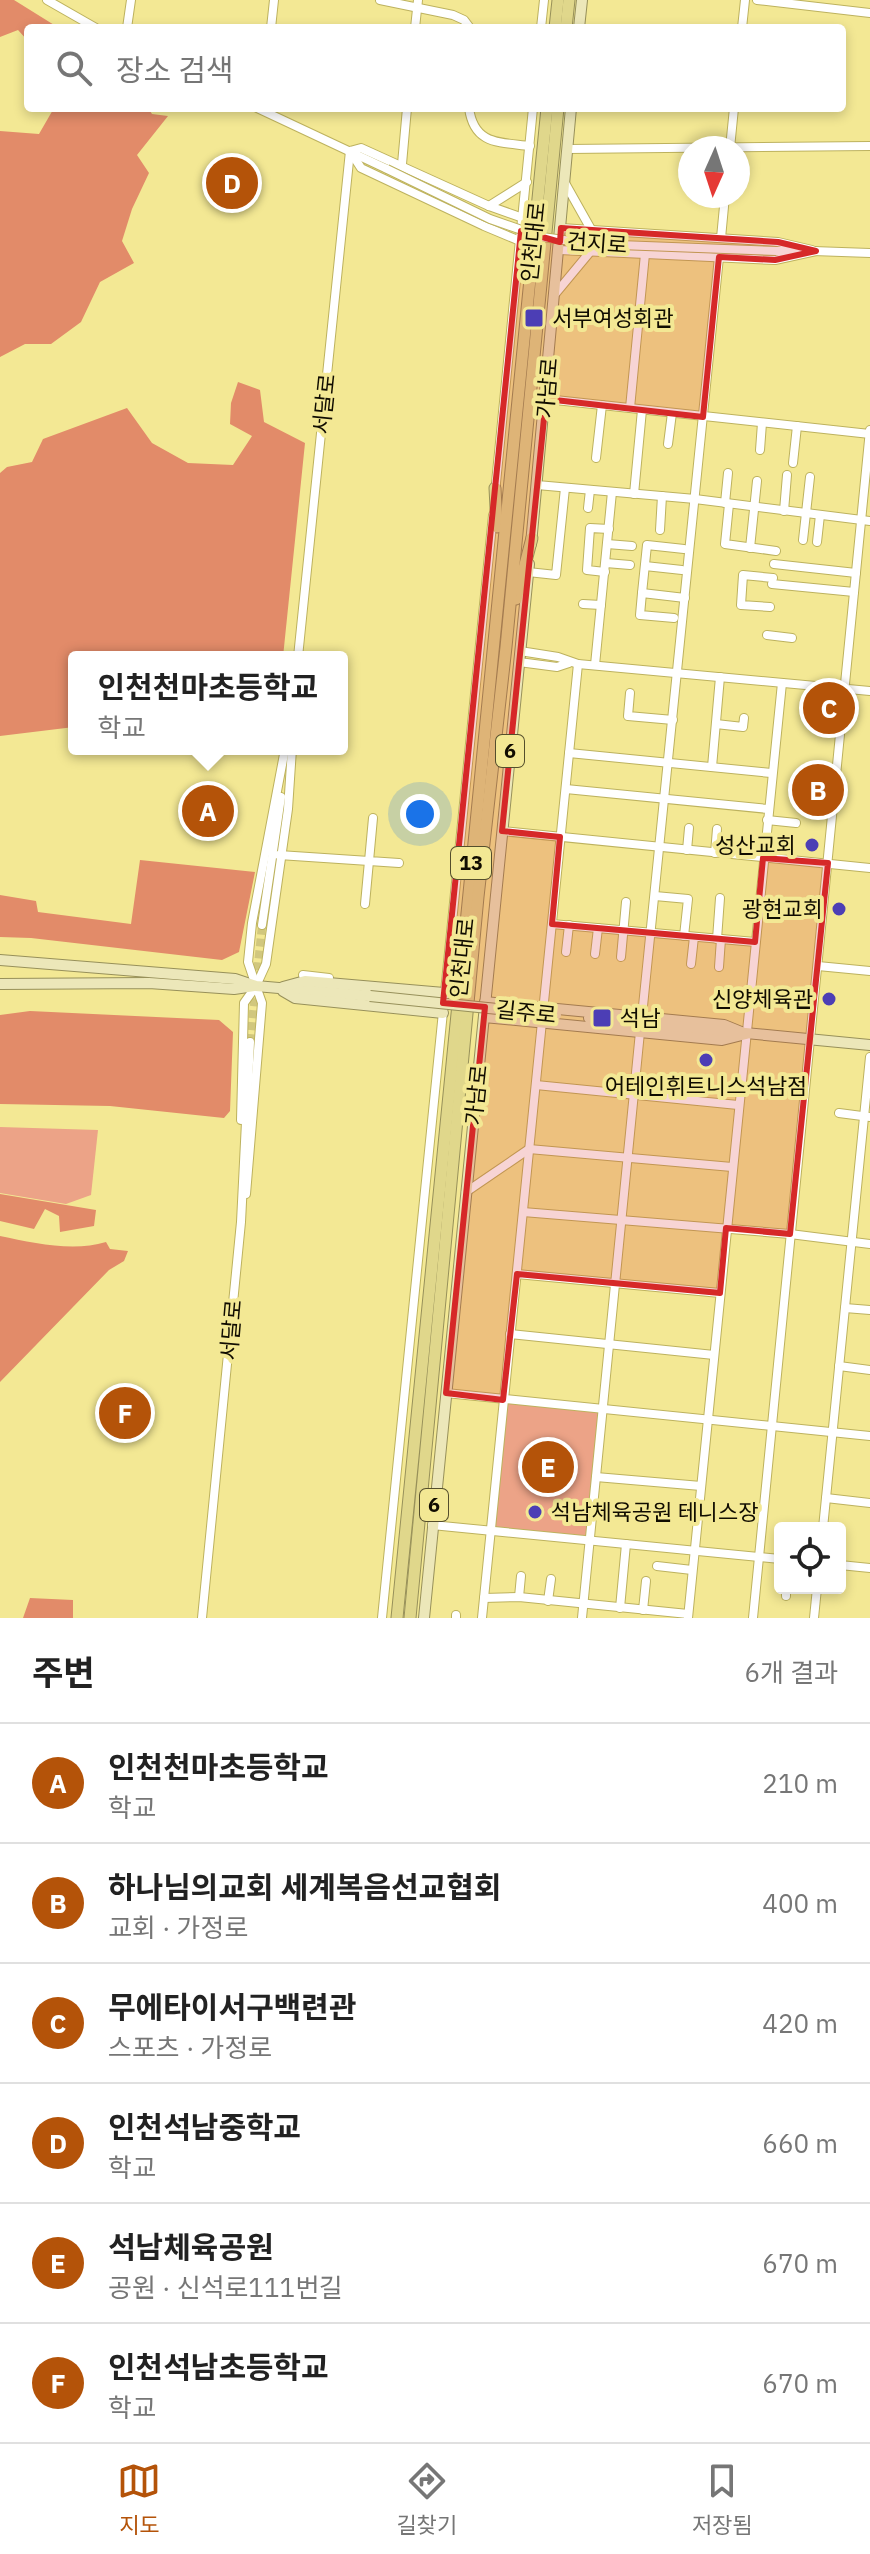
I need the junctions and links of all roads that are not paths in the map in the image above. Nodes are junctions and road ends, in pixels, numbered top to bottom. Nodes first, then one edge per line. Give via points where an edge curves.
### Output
1 (47, 0) edge
2 (131, 0) edge
3 (274, 0) edge
4 (380, 0) edge
5 (544, 0) edge
6 (582, 0) edge
7 (745, 0) edge
8 (757, 0) edge
9 (418, 4) edge
10 (563, 5) edge
11 (870, 13) edge
12 (89, 24) edge
13 (128, 24) edge
14 (271, 24) edge
15 (416, 24) edge
16 (467, 24) edge
17 (541, 24) edge
18 (555, 24) edge
19 (579, 24) edge
20 (742, 24) edge
21 (267, 112) edge
22 (407, 112) edge
23 (470, 112) edge
24 (533, 112) edge
25 (547, 112) edge
26 (558, 112) edge
27 (571, 112) edge
28 (734, 112) edge
29 (731, 136) edge
30 (530, 146) junction
31 (870, 146) edge
32 (678, 148) edge
33 (750, 148) edge
34 (568, 149) junction
35 (350, 151) junction
36 (402, 164) junction
37 (527, 182) junction
38 (565, 182) junction
39 (489, 206) junction
40 (724, 208) edge
41 (523, 218) junction
42 (561, 228) junction
43 (592, 231) junction
44 (721, 238) junction
45 (520, 241) junction
46 (559, 250) junction
47 (816, 251) junction
48 (590, 252) junction
49 (870, 253) edge
50 (645, 254) junction
51 (719, 257) junction
52 (556, 293) junction
53 (546, 399) junction
54 (602, 405) junction
55 (630, 408) junction
56 (642, 410) junction
57 (672, 413) junction
58 (703, 417) junction
59 (762, 423) junction
60 (797, 426) junction
61 (870, 433) edge
62 (668, 444) dead end
63 (760, 450) dead end
64 (596, 458) dead end
65 (793, 463) dead end
66 (728, 473) dead end
67 (787, 475) dead end
68 (810, 477) dead end
69 (757, 481) dead end
70 (537, 485) junction
71 (495, 488) junction
72 (565, 488) junction
73 (590, 490) junction
74 (612, 492) junction
75 (634, 494) junction
76 (662, 496) junction
77 (695, 499) junction
78 (727, 503) junction
79 (755, 507) junction
80 (588, 508) dead end
81 (784, 511) junction
82 (806, 513) junction
83 (820, 515) junction
84 (866, 521) edge
85 (609, 529) junction
86 (660, 530) dead end
87 (532, 538) junction
88 (803, 540) dead end
89 (817, 542) dead end
90 (607, 544) junction
91 (632, 546) dead end
92 (750, 548) junction
93 (684, 549) dead end
94 (776, 551) dead end
95 (774, 564) dead end
96 (630, 565) dead end
97 (645, 566) junction
98 (605, 568) junction
99 (682, 570) dead end
100 (499, 572) junction
101 (528, 572) junction
102 (856, 573) junction
103 (854, 592) junction
104 (642, 593) junction
105 (685, 598) junction
106 (583, 604) dead end
107 (601, 605) junction
108 (770, 607) dead end
109 (674, 618) dead end
110 (767, 635) dead end
111 (792, 638) dead end
112 (506, 647) junction
113 (299, 651) edge
114 (519, 657) junction
115 (574, 663) junction
116 (595, 665) junction
117 (677, 673) junction
118 (720, 677) junction
119 (782, 683) junction
120 (845, 688) junction
121 (870, 691) edge
122 (630, 693) dead end
123 (744, 718) dead end
124 (673, 720) junction
125 (716, 724) junction
126 (569, 753) junction
127 (287, 755) edge
128 (287, 755) edge
129 (288, 755) edge
130 (668, 763) junction
131 (712, 767) junction
132 (771, 773) junction
133 (566, 789) junction
134 (665, 799) junction
135 (768, 809) junction
136 (373, 818) dead end
137 (767, 820) junction
138 (796, 823) dead end
139 (689, 828) dead end
140 (717, 829) dead end
141 (502, 831) junction
142 (560, 837) junction
143 (660, 848) junction
144 (687, 850) junction
145 (715, 853) junction
146 (279, 855) junction
147 (763, 858) junction
148 (369, 861) junction
149 (399, 863) dead end
150 (828, 863) junction
151 (870, 868) edge
152 (655, 896) junction
153 (720, 898) dead end
154 (626, 902) dead end
155 (365, 904) dead end
156 (252, 923) junction
157 (552, 924) junction
158 (569, 925) junction
159 (266, 926) junction
160 (598, 928) junction
161 (624, 931) junction
162 (651, 933) junction
163 (689, 936) junction
164 (719, 939) junction
165 (755, 942) junction
166 (566, 952) dead end
167 (595, 954) dead end
168 (621, 957) dead end
169 (0, 960) edge
170 (691, 964) dead end
171 (818, 966) junction
172 (719, 967) dead end
173 (870, 971) edge
174 (303, 975) dead end
175 (0, 984) edge
176 (256, 986) junction
177 (278, 988) junction
178 (445, 991) junction
179 (485, 1002) junction
180 (544, 1007) junction
181 (443, 1013) junction
182 (642, 1016) junction
183 (484, 1017) junction
184 (542, 1021) junction
185 (640, 1032) junction
186 (746, 1034) junction
187 (811, 1041) junction
188 (251, 1042) junction
189 (870, 1045) edge
190 (870, 1057) edge
191 (536, 1085) junction
192 (635, 1095) junction
193 (738, 1105) junction
194 (839, 1113) dead end
195 (867, 1116) edge
196 (529, 1149) junction
197 (628, 1158) junction
198 (732, 1167) junction
199 (858, 1183) junction
200 (870, 1184) edge
201 (466, 1192) junction
202 (523, 1212) junction
203 (622, 1220) junction
204 (726, 1228) junction
205 (790, 1234) junction
206 (852, 1242) junction
207 (870, 1244) edge
208 (517, 1274) junction
209 (616, 1283) junction
210 (720, 1293) junction
211 (845, 1308) junction
212 (870, 1310) edge
213 (510, 1334) junction
214 (610, 1345) junction
215 (714, 1355) junction
216 (839, 1366) junction
217 (870, 1370) edge
218 (446, 1393) junction
219 (503, 1400) junction
220 (603, 1410) junction
221 (707, 1420) junction
222 (773, 1426) junction
223 (833, 1432) junction
224 (870, 1436) edge
225 (596, 1477) junction
226 (701, 1486) junction
227 (826, 1498) junction
228 (870, 1503) edge
229 (824, 1522) edge
230 (432, 1525) junction
231 (491, 1531) junction
232 (590, 1540) junction
233 (626, 1544) junction
234 (694, 1551) junction
235 (759, 1557) junction
236 (774, 1558) edge
237 (657, 1566) dead end
238 (846, 1566) edge
239 (870, 1568) edge
240 (692, 1570) junction
241 (521, 1576) dead end
242 (551, 1579) dead end
243 (646, 1581) dead end
244 (816, 1594) edge
245 (519, 1597) junction
246 (484, 1598) junction
247 (548, 1601) junction
248 (584, 1604) junction
249 (620, 1608) junction
250 (647, 1613) edge
251 (688, 1616) edge
252 (202, 1618) edge
253 (382, 1618) edge
254 (397, 1618) edge
255 (410, 1618) edge
256 (424, 1618) edge
257 (482, 1618) edge
258 (582, 1618) edge
259 (753, 1618) edge
260 (814, 1618) edge

1 - 12 street
2 - 13 street
3 - 14 street
4 - 9 street
5 - 17 street
6 - 19 main road
7 - 20 street
8 - 11 street
9 - 15 street
9 - 16 street
10 - 18 highway
21 - 35 street, 건지로
22 - 36 street
23 - 30 street via 482,137
24 - 30 street
25 - 100 highway, 인천대로 / 13
26 - 112 highway, 인천대로 / 13
27 - 34 main road, 가남로 / 6
28 - 29 street
30 - 37 street
31 - 33 street
32 - 34 street
34 - 38 main road, 가남로 / 6
35 - 36 street via 361,148
35 - 45 street via 361,168
35 - 47 street, 건지로, bridge via 490,219 542,237 593,244
35 - 113 street, 서달로
36 - 39 street
37 - 39 street
37 - 41 street
38 - 42 main road, 가남로 / 6
38 - 43 street
39 - 41 street
40 - 44 street
41 - 45 street
42 - 43 street
42 - 46 main road, 가남로 / 6
43 - 44 street
44 - 47 street
45 - 71 street
46 - 48 street
46 - 52 main road, 가남로 / 6
47 - 49 street, 건지로
47 - 51 street via 775,260
48 - 50 street
48 - 52 street
50 - 51 street
50 - 55 street
51 - 58 street
52 - 53 main road, 가남로 / 6
53 - 54 street
53 - 70 main road, 가남로 / 6
54 - 55 street
54 - 64 street
55 - 56 street
56 - 57 street
56 - 75 street
57 - 58 street
57 - 62 street
58 - 59 street
58 - 77 street
59 - 60 street
59 - 63 street
60 - 61 street
60 - 65 street
61 - 84 street
66 - 78 street
67 - 81 street
68 - 82 street
69 - 79 street
70 - 72 street
70 - 87 main road, 가남로 / 6
71 - 100 highway
71 - 178 street
72 - 73 street
72 - 101 street via 556,575
73 - 74 street
73 - 80 street
74 - 75 street
74 - 85 street
75 - 76 street
76 - 77 street
76 - 86 street
77 - 78 street
77 - 105 street
78 - 79 street
78 - 92 street via 725,544
79 - 81 street
79 - 92 street
81 - 82 street
82 - 83 street
82 - 88 street
83 - 84 street
83 - 89 street
84 - 102 street
85 - 90 street
85 - 98 street via 590,528 587,570
87 - 101 main road, 가남로 / 6
87 - 112 highway
90 - 91 street
90 - 98 street
92 - 94 street
93 - 97 street via 647,545
95 - 102 street
96 - 98 street
97 - 99 street
97 - 104 street
98 - 107 street
100 - 254 highway, 인천대로 / 13
101 - 114 main road, 가남로 / 6
102 - 103 street
103 - 108 street via 743,575 741,605
103 - 120 street
104 - 105 street
104 - 109 street via 640,615
105 - 117 street
106 - 107 street
107 - 116 street
110 - 111 street
112 - 255 highway, 인천대로 / 13
114 - 115 street via 557,667
114 - 141 main road, 가남로 / 6
115 - 116 street
115 - 126 street
116 - 117 street
117 - 118 street
117 - 124 street
118 - 119 street
118 - 125 street
119 - 120 street
119 - 132 street
120 - 121 street
120 - 150 street
122 - 124 street via 628,716
123 - 125 street via 743,727
124 - 130 street
125 - 131 street
126 - 130 street
126 - 133 street
127 - 156 street
128 - 159 street
129 - 146 street via 290,790
130 - 131 street
130 - 134 street
131 - 132 street
132 - 135 street
133 - 134 street
133 - 142 street
134 - 135 street
134 - 143 street
135 - 137 street
136 - 148 street
137 - 138 street
137 - 147 street
139 - 144 street
140 - 145 street
141 - 142 street
141 - 179 main road, 가남로 / 6
142 - 143 street
142 - 157 street
143 - 144 street
143 - 152 street
144 - 145 street
145 - 147 street
146 - 148 street
146 - 159 street
147 - 150 street
147 - 165 street
148 - 149 street
148 - 155 street
150 - 151 street
150 - 171 street
152 - 162 street
152 - 163 street via 688,899
153 - 164 street
154 - 161 street
156 - 159 street via 259,935 266,933
156 - 176 street via 248,962
157 - 158 street
157 - 180 street
158 - 160 street
158 - 166 street
159 - 176 street via 266,964
160 - 161 street
160 - 167 street
161 - 162 street
161 - 168 street
162 - 163 street
162 - 182 street
163 - 164 street
163 - 170 street
164 - 165 street
164 - 172 street
165 - 186 street
169 - 176 main road, 길주로 via 235,979
171 - 173 street
171 - 187 street
174 - 178 street
175 - 176 main road, 길주로
176 - 177 main road, 길주로
176 - 188 street via 262,1003
176 - 188 street via 244,1003
177 - 178 main road, 길주로 via 305,981
177 - 181 main road, 길주로 via 295,998
177 - 186 main road, 길주로, bridge
178 - 181 street
179 - 180 main road
179 - 183 main road, 가남로 / 6
180 - 182 main road
180 - 184 street
181 - 253 street
182 - 186 main road via 724,1025
183 - 184 main road
183 - 201 main road, 가남로 / 6
184 - 185 main road
184 - 191 street
185 - 186 main road via 722,1040
185 - 192 street
186 - 187 main road, 길주로
186 - 193 street
187 - 189 main road, 길주로
187 - 205 street
188 - 252 street, 서달로 via 241,1222
190 - 195 street
191 - 192 street
191 - 196 street
192 - 193 street
192 - 197 street
193 - 198 street
194 - 195 street
195 - 199 street
196 - 197 street
196 - 201 street
196 - 202 street
197 - 198 street
197 - 203 street
198 - 204 street
199 - 200 street
199 - 206 street
201 - 218 main road, 가남로 / 6
202 - 203 street
202 - 208 street
203 - 204 street
203 - 209 street
204 - 205 street
204 - 210 street
205 - 206 street
205 - 222 street
206 - 207 street
206 - 211 street
208 - 209 street
208 - 213 street
209 - 210 street
209 - 214 street
210 - 215 street
211 - 212 street
211 - 216 street
213 - 214 street
213 - 219 street
214 - 215 street
214 - 220 street
215 - 221 street
216 - 217 street
216 - 223 street
218 - 219 street
218 - 230 main road, 가남로 / 6
219 - 220 street
219 - 231 street
220 - 221 street
220 - 225 street
221 - 222 street
221 - 226 street
222 - 223 street
222 - 235 street
223 - 224 street
223 - 227 street
225 - 226 street
225 - 232 street
226 - 234 street
227 - 228 street
227 - 229 street
230 - 231 street
230 - 256 main road, 가남로 / 6
231 - 232 street
231 - 246 street
232 - 233 street
232 - 248 street
233 - 234 street
233 - 249 street
234 - 235 street
234 - 240 street
235 - 236 street
235 - 259 street
237 - 240 street
238 - 239 street
240 - 251 street
241 - 245 street
242 - 247 street
243 - 250 street
244 - 260 street
245 - 246 street
245 - 247 street
246 - 257 street
247 - 248 street
248 - 249 street
248 - 258 street
249 - 250 street
250 - 251 street

